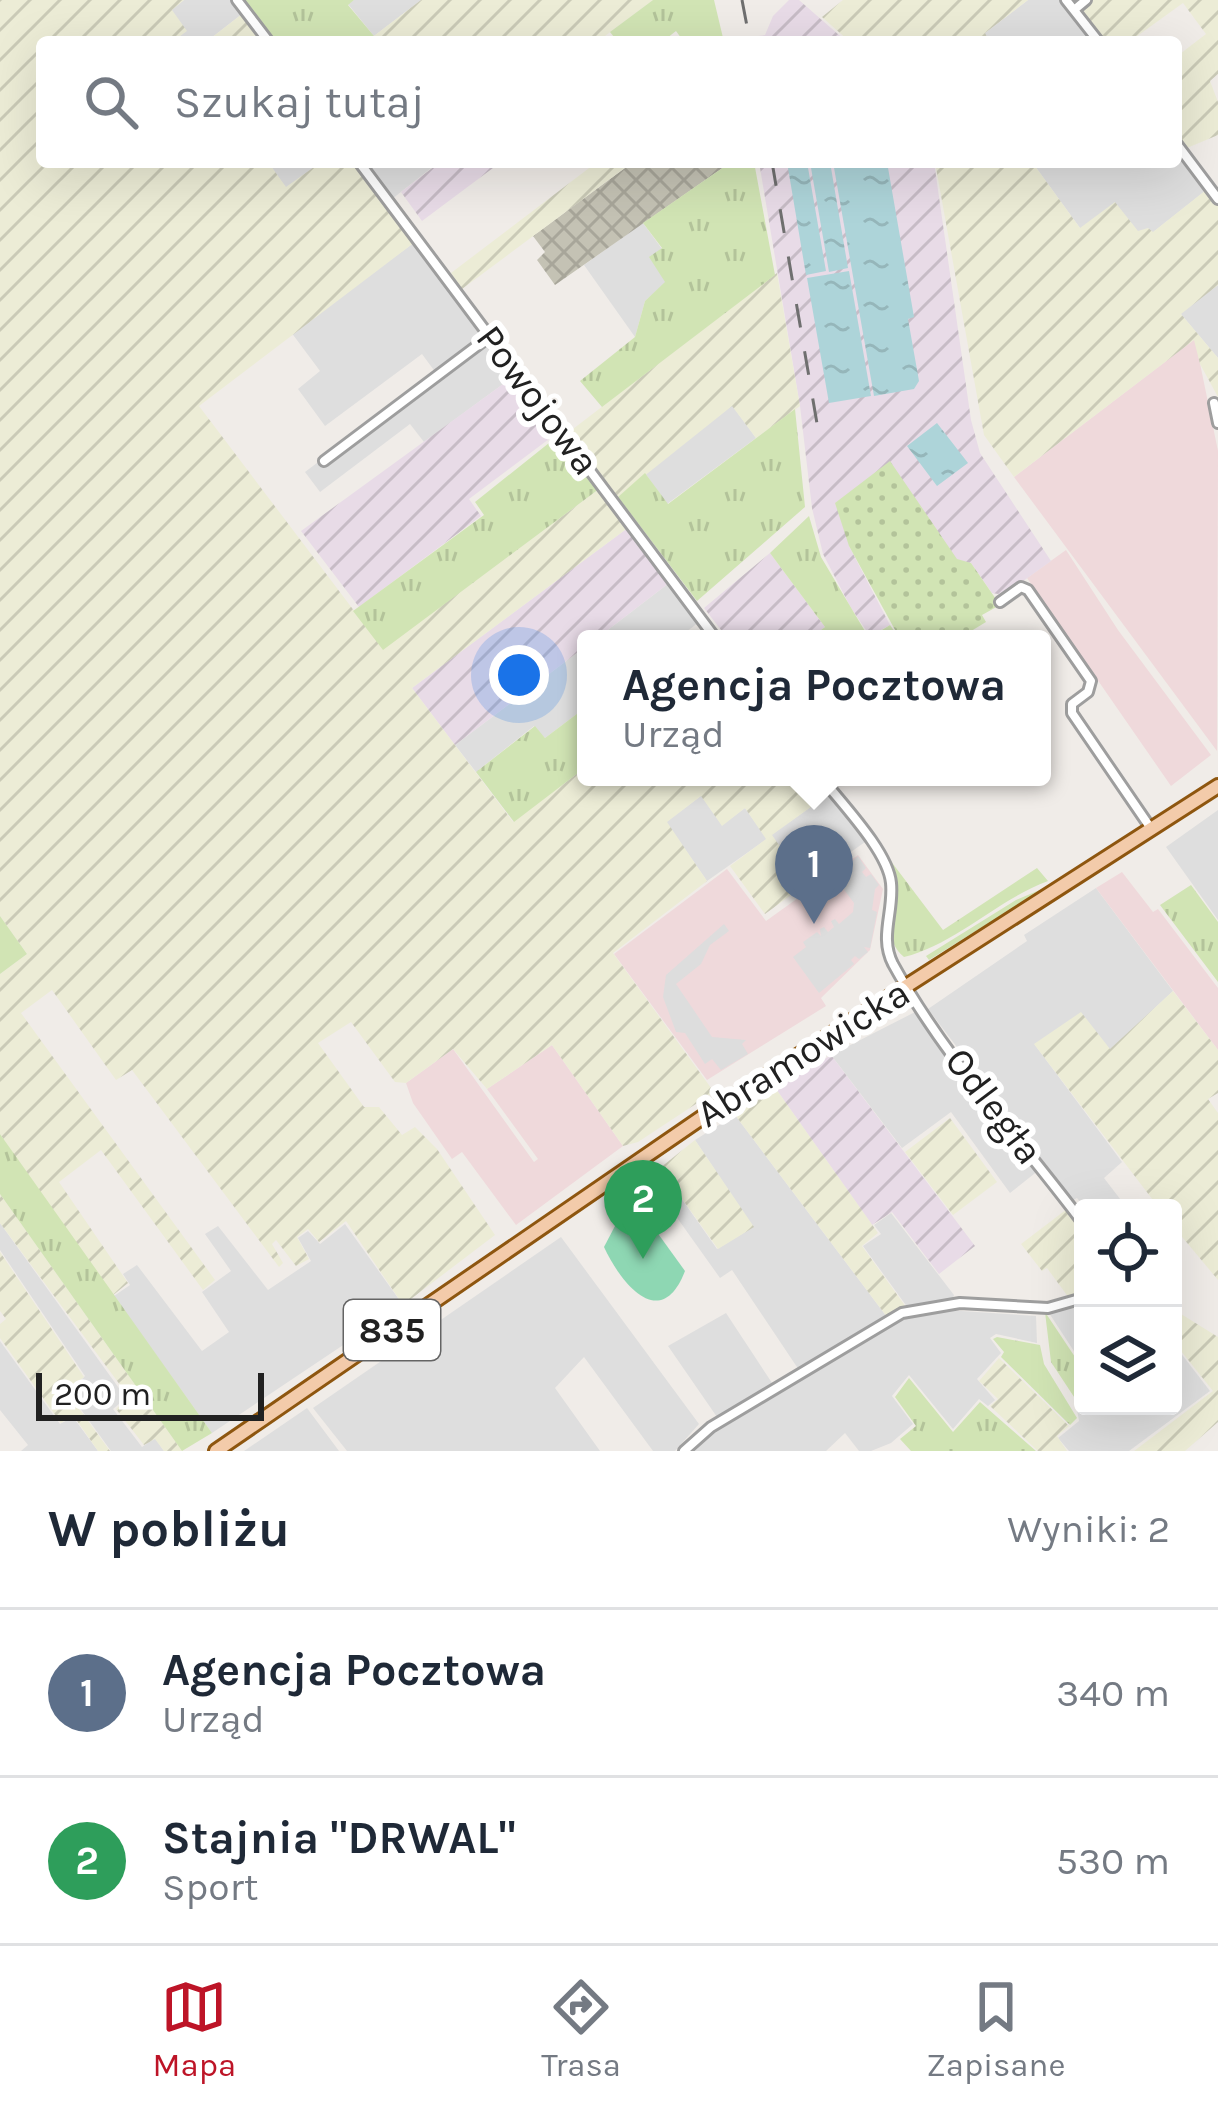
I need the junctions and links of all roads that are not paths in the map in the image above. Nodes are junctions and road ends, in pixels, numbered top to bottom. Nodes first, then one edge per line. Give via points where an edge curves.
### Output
1 (237, 0) edge
2 (1066, 0) edge
3 (1086, 0) edge
4 (1074, 10) junction
5 (264, 36) edge
6 (1094, 36) edge
7 (1182, 151) edge
8 (364, 168) edge
9 (1218, 200) edge
10 (490, 336) junction
11 (1214, 403) dead end
12 (1218, 423) edge
13 (324, 461) dead end
14 (1000, 602) dead end
15 (709, 630) edge
16 (828, 786) edge
17 (1218, 786) edge
18 (1152, 830) junction
19 (907, 987) junction
20 (1074, 1211) edge
21 (1074, 1301) edge
22 (216, 1451) edge
23 (684, 1451) edge

1 - 5 street
2 - 4 street
3 - 4 street
4 - 6 street
7 - 9 street
8 - 10 street, Powojowa
10 - 13 street
10 - 15 street, Powojowa
11 - 12 street
14 - 18 street via 1028,590 1091,681 1072,713
16 - 19 street via 887,867 886,943
17 - 18 main road, Abramowicka / 835
18 - 19 main road, Abramowicka / 835
19 - 20 street, Odległa
19 - 22 main road, Abramowicka / 835 via 686,1127
21 - 23 street via 902,1312

